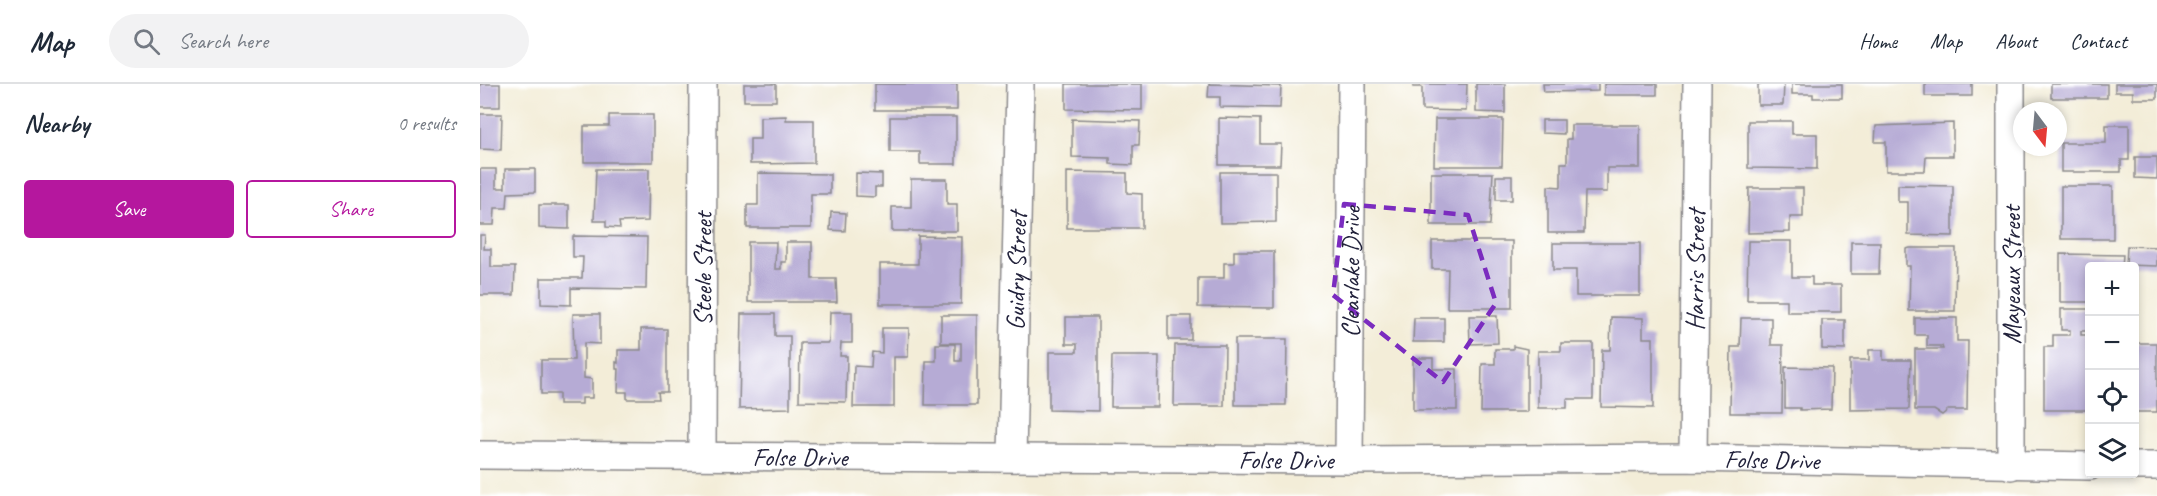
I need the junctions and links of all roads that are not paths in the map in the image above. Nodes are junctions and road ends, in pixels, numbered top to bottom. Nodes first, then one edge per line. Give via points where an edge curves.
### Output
1 (703, 84) edge
2 (1020, 84) edge
3 (1352, 84) edge
4 (1696, 84) edge
5 (2011, 84) edge
6 (480, 455) edge
7 (702, 455) junction
8 (1012, 457) junction
9 (1694, 458) junction
10 (1349, 460) junction
11 (2011, 466) junction
12 (2085, 466) edge
13 (2139, 466) edge
14 (2157, 466) edge

1 - 7 street, Steele Street
2 - 8 street, Guidry Street
3 - 10 street, Clearlake Drive
4 - 9 street, Harris Street
5 - 11 street, Mayeaux Street
6 - 7 street, Folse Drive
7 - 8 street, Folse Drive
8 - 10 street, Folse Drive
9 - 10 street, Folse Drive
9 - 11 street, Folse Drive
11 - 12 street, Folse Drive
13 - 14 street

